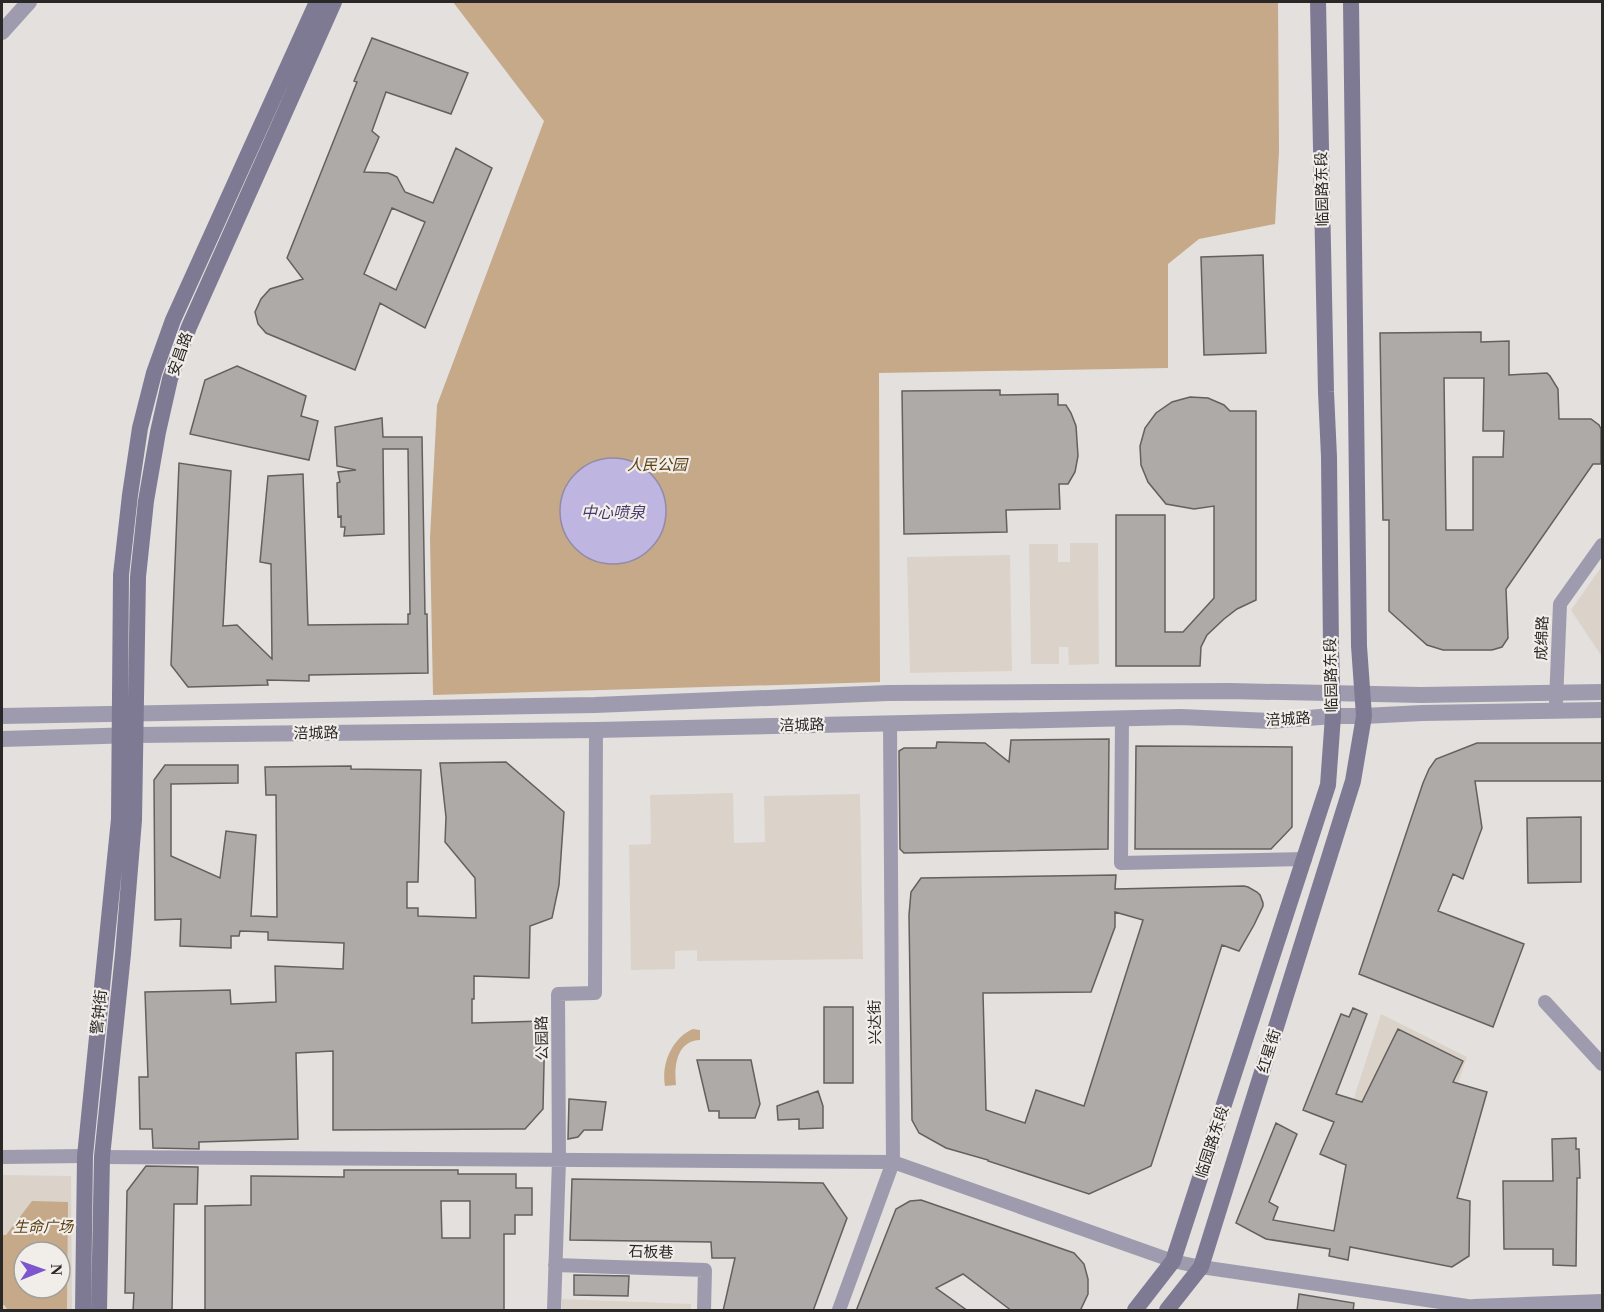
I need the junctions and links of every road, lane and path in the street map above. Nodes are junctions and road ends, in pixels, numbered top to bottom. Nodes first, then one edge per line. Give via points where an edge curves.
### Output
1 (29, 2) edge
2 (317, 2) edge
3 (334, 2) edge
4 (1318, 2) edge
5 (1351, 2) edge
6 (2, 32) edge
7 (1602, 545) edge
8 (1557, 692) junction
9 (1602, 692) edge
10 (1332, 693) junction
11 (1363, 694) junction
12 (1556, 710) junction
13 (1602, 710) edge
14 (119, 714) junction
15 (136, 714) junction
16 (2, 716) edge
17 (1333, 716) junction
18 (1364, 716) junction
19 (1122, 718) junction
20 (890, 723) junction
21 (596, 730) junction
22 (128, 736) junction
23 (2, 739) edge
24 (1305, 859) junction
25 (1545, 1002) dead end
26 (1602, 1064) edge
27 (85, 1156) junction
28 (102, 1156) junction
29 (2, 1157) edge
30 (560, 1160) junction
31 (893, 1162) junction
32 (1173, 1261) junction
33 (555, 1266) junction
34 (1201, 1267) junction
35 (1602, 1302) edge
36 (1474, 1307) joint
37 (82, 1311) edge
38 (99, 1311) edge
39 (554, 1311) edge
40 (704, 1311) edge
41 (839, 1311) edge
42 (1135, 1311) edge
43 (1167, 1311) edge

1 - 6 street
2 - 14 main road, 安昌路 via 173,320 154,373 140,428 121,575
3 - 15 main road, 安昌路 via 189,327 170,379 146,501 138,577
4 - 10 main road, 临园路东段
5 - 11 main road, 红星街 via 1359,646
7 - 8 street, 成绵路 via 1560,604
8 - 9 street, 涪城路
8 - 11 street, 涪城路
8 - 12 street, 成绵路
10 - 11 street, 涪城路
10 - 15 street, 涪城路 via 888,693 595,705
10 - 17 main road, 临园路东段
11 - 18 main road, 红星街
12 - 13 street, 涪城路
12 - 18 street, 涪城路
14 - 15 street, 涪城路
14 - 16 street, 涪城路
14 - 22 main road, 警钟街
15 - 22 main road, 安昌路
17 - 18 street, 涪城路
17 - 19 street, 涪城路 via 1270,721
17 - 24 main road, 临园路东段 via 1328,785
18 - 34 main road, 红星街 via 1353,782
19 - 20 street, 涪城路
19 - 24 street via 1121,862
20 - 21 street, 涪城路
20 - 31 street, 兴达街
21 - 22 street, 涪城路
21 - 30 street, 公园路 via 595,993 558,994
22 - 23 street, 涪城路
22 - 27 main road, 警钟街
22 - 28 main road, 警钟街 via 134,820
24 - 32 main road, 临园路东段
25 - 26 street
27 - 29 street
27 - 37 main road, 警钟街
28 - 30 street
28 - 38 main road, 警钟街
30 - 31 street
30 - 33 street, 公园路
31 - 32 street
31 - 41 street, 兴达街
32 - 34 street
32 - 42 main road, 临园路东段
33 - 39 street, 公园路
33 - 40 street, 石板巷 via 705,1270
34 - 36 street
34 - 43 main road, 红星街
35 - 36 street

